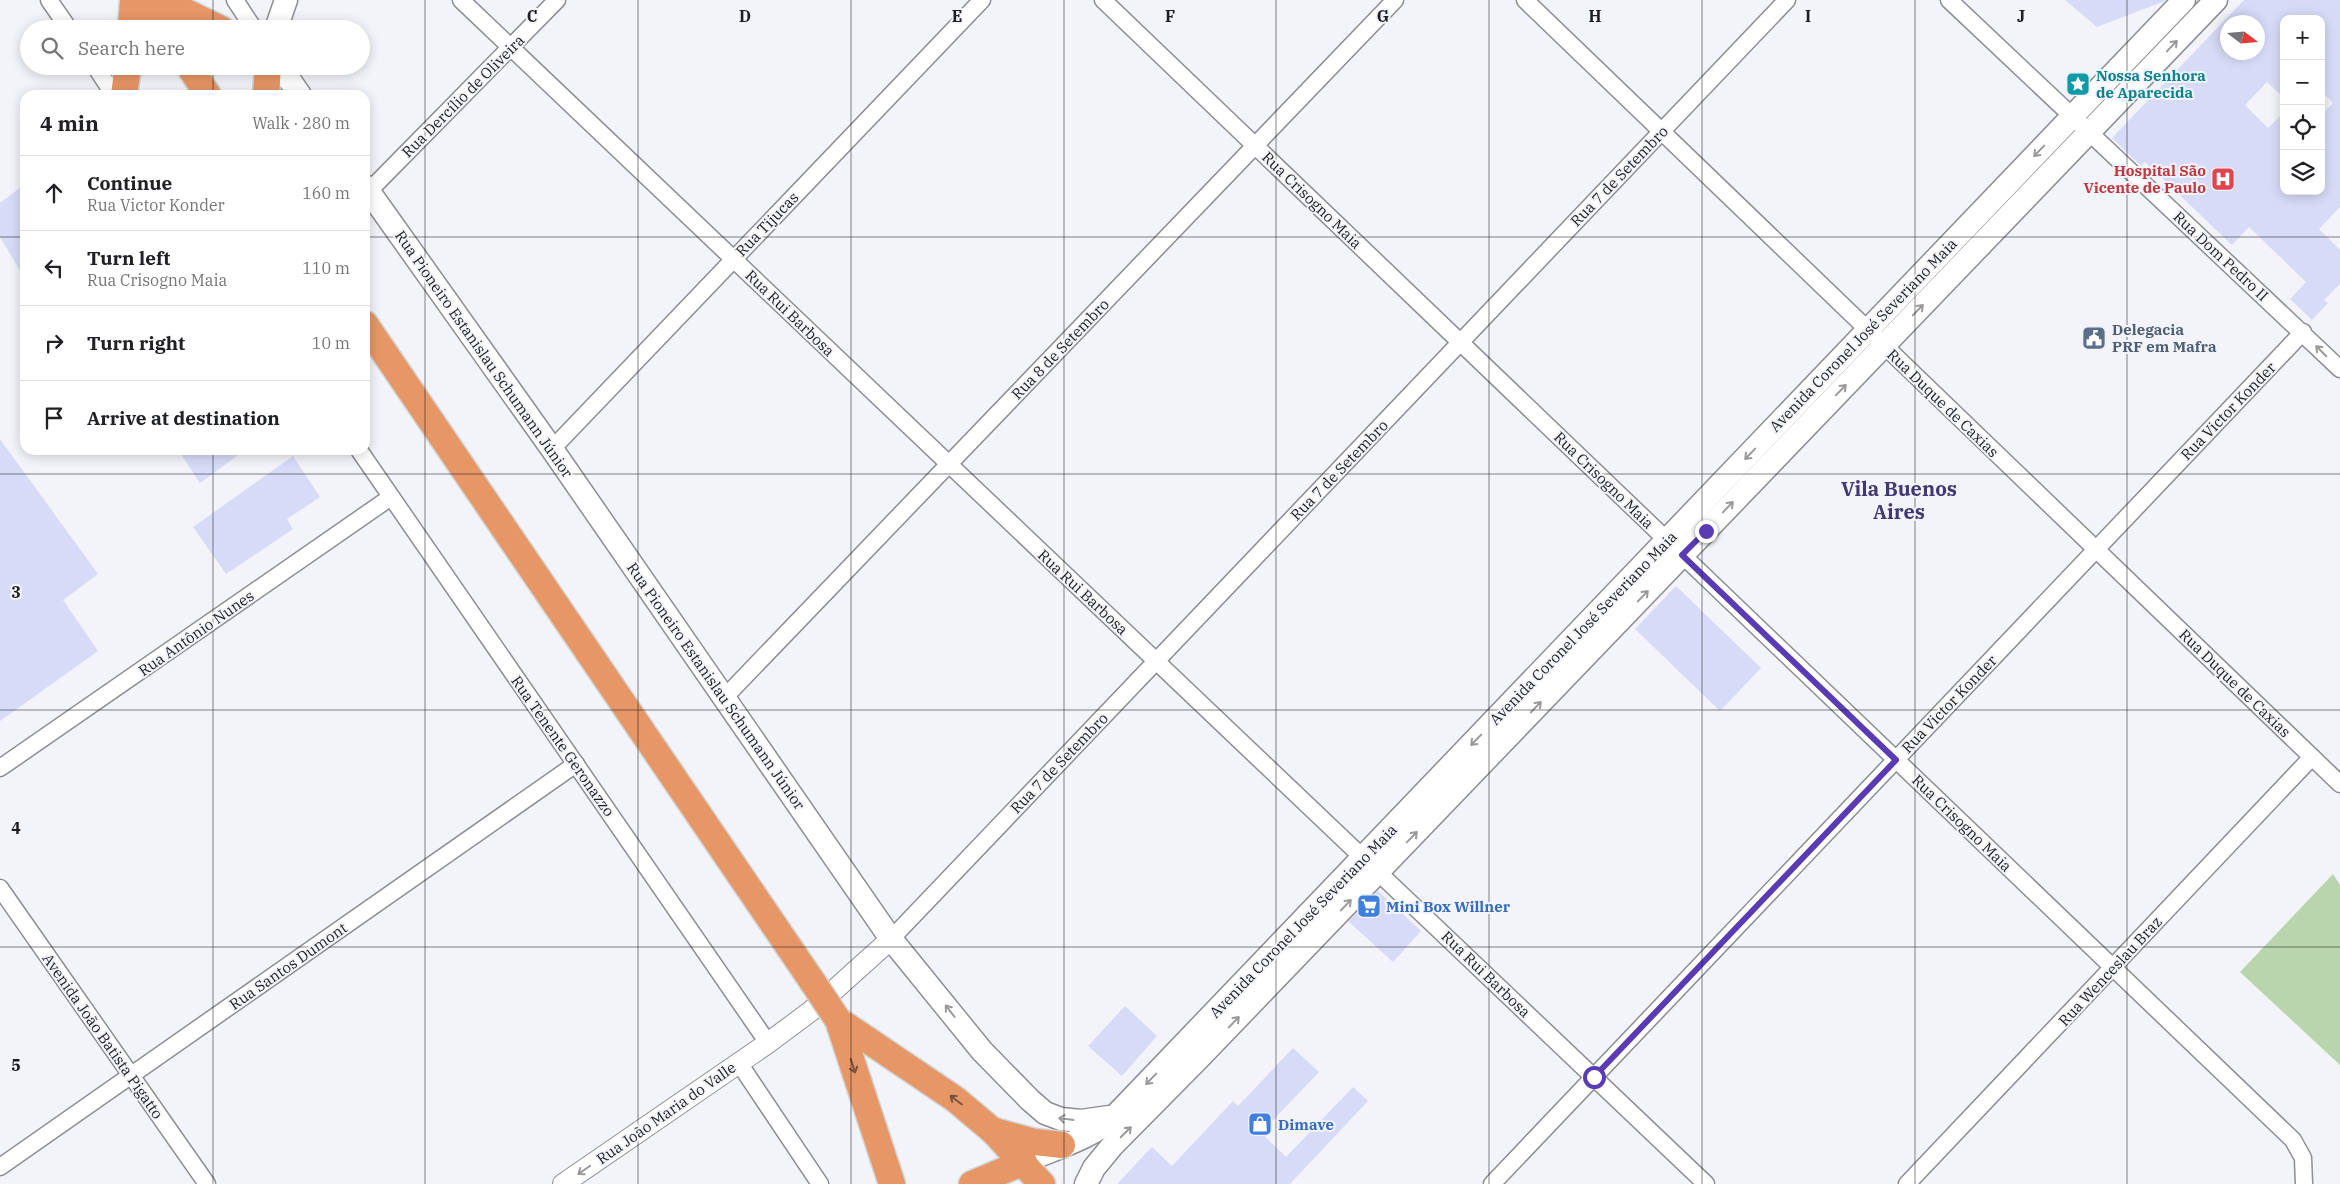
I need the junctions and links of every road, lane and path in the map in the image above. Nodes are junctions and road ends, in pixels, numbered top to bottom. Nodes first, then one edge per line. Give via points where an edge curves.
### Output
1 (49, 0) edge
2 (132, 0) edge
3 (144, 0) edge
4 (162, 0) edge
5 (235, 0) edge
6 (286, 0) edge
7 (461, 0) edge
8 (557, 0) edge
9 (982, 0) edge
10 (1103, 0) edge
11 (1395, 0) edge
12 (1525, 0) edge
13 (1787, 0) edge
14 (1949, 0) edge
15 (2184, 0) edge
16 (2216, 0) edge
17 (63, 20) edge
18 (131, 20) edge
19 (157, 20) edge
20 (203, 20) edge
21 (248, 20) edge
22 (279, 20) edge
23 (511, 48) junction
24 (100, 75) edge
25 (127, 75) edge
26 (195, 75) edge
27 (267, 75) edge
28 (286, 75) edge
29 (111, 90) edge
30 (125, 90) edge
31 (205, 90) edge
32 (266, 90) edge
33 (297, 90) edge
34 (2073, 116) junction
35 (1662, 131) junction
36 (2089, 132) junction
37 (1255, 146) junction
38 (370, 186) edge
39 (370, 193) edge
40 (733, 260) junction
41 (1868, 330) junction
42 (370, 331) edge
43 (2303, 332) junction
44 (1460, 342) junction
45 (1884, 345) junction
46 (2340, 369) edge
47 (552, 449) junction
48 (362, 455) edge
49 (949, 464) junction
50 (391, 497) junction
51 (1675, 548) junction
52 (2096, 550) junction
53 (1156, 661) junction
54 (724, 698) junction
55 (2312, 757) junction
56 (1896, 760) junction
57 (576, 764) junction
58 (0, 768) edge
59 (2340, 784) edge
60 (1370, 865) junction
61 (0, 888) edge
62 (891, 939) junction
63 (2113, 967) junction
64 (838, 1020) junction
65 (768, 1043) junction
66 (739, 1063) junction
67 (131, 1075) junction
68 (1594, 1077) junction
69 (1115, 1116) junction
70 (993, 1131) junction
71 (1062, 1145) junction
72 (1024, 1162) junction
73 (0, 1167) edge
74 (2305, 1181) edge
75 (207, 1184) edge
76 (563, 1184) edge
77 (820, 1184) edge
78 (892, 1184) edge
79 (972, 1184) edge
80 (1042, 1184) edge
81 (1086, 1184) edge
82 (1492, 1184) edge
83 (1706, 1184) edge
84 (1908, 1184) edge

1 - 17 street
2 - 18 highway
3 - 19 highway
4 - 20 highway
5 - 21 street
6 - 22 main road
7 - 23 street, Rua Rui Barbosa
8 - 23 street, Rua Dercílio de Oliveira
9 - 40 street, Rua Tijucas
10 - 37 street, Rua Crisogno Maia
11 - 37 street, Rua 8 de Setembro
12 - 35 street, Rua Duque de Caxias
13 - 35 street, Rua 7 de Setembro
14 - 34 street, Rua Dom Pedro II
15 - 34 main road, Avenida Coronel José Severiano Maia
36 -> 16 main road, Avenida Coronel José Severiano Maia
23 - 38 street, Rua Dercílio de Oliveira
23 - 40 street, Rua Rui Barbosa
24 - 29 street
25 - 30 highway
26 - 31 highway
27 - 32 highway
28 - 33 main road
34 - 36 street, Rua Dom Pedro II
34 -> 41 main road, Avenida Coronel José Severiano Maia
35 - 41 street, Rua Duque de Caxias
35 - 44 street, Rua 7 de Setembro
36 - 43 street, Rua Dom Pedro II
45 -> 36 main road, Avenida Coronel José Severiano Maia
37 - 44 street, Rua Crisogno Maia
37 - 49 street, Rua 8 de Setembro
39 - 47 main road, Rua Pioneiro Estanislau Schumann Júnior
40 - 47 street, Rua Tijucas
40 - 49 street, Rua Rui Barbosa
41 - 45 street, Rua Duque de Caxias
41 -> 51 main road, Avenida Coronel José Severiano Maia
42 - 64 highway, bridge
46 -> 43 street, Rua Dom Pedro II
43 - 52 street, Rua Victor Konder
44 - 51 street, Rua Crisogno Maia
44 - 53 street, Rua 7 de Setembro
51 -> 45 main road, Avenida Coronel José Severiano Maia
45 - 52 street, Rua Duque de Caxias
47 - 54 main road, Rua Pioneiro Estanislau Schumann Júnior
48 - 50 street, Rua Tenente Geronazzo
49 - 53 street, Rua Rui Barbosa
49 - 54 street, Rua 8 de Setembro
50 - 57 street, Rua Tenente Geronazzo
50 - 58 street, Rua Antônio Nunes
51 - 56 street, Rua Crisogno Maia
51 - 60 main road, Avenida Coronel José Severiano Maia
52 - 55 street, Rua Duque de Caxias
52 - 56 street, Rua Victor Konder
53 - 60 street, Rua Rui Barbosa
53 - 62 street, Rua 7 de Setembro
54 - 62 main road, Rua Pioneiro Estanislau Schumann Júnior
55 - 59 street, Rua Duque de Caxias
55 - 63 street, Rua Wenceslau Braz
56 - 63 street, Rua Crisogno Maia
56 - 68 street, Rua Victor Konder
57 - 65 street, Rua Tenente Geronazzo
57 - 67 street, Rua Santos Dumont
60 - 68 street, Rua Rui Barbosa
60 -> 69 main road, Avenida Coronel José Severiano Maia
81 -> 60 main road, Avenida Coronel José Severiano Maia via 1112,1146
61 - 67 street, Avenida João Batista Pigatto
62 - 65 street, Rua João Maria do Valle via 811,1010
69 -> 62 main road, Rua Pioneiro Estanislau Schumann Júnior via 1081,1121 1061,1119 1046,1113 982,1051
63 - 74 street, Rua Crisogno Maia via 2293,1140 2303,1158
63 - 84 street, Rua Wenceslau Braz
70 -> 64 highway via 955,1099
64 -> 78 highway
65 - 66 street, Rua João Maria do Valle
66 -> 76 street, Rua João Maria do Valle
66 - 77 street
67 - 73 street, Rua Santos Dumont
67 - 75 street, Avenida João Batista Pigatto
68 - 82 street, Rua Victor Konder
68 - 83 street, Rua Rui Barbosa
69 - 71 main road, Avenida Coronel José Severiano Maia via 1107,1124
70 - 71 highway
70 - 72 highway
71 - 72 main road, Avenida Coronel José Severiano Maia
72 - 79 highway
72 - 80 highway

